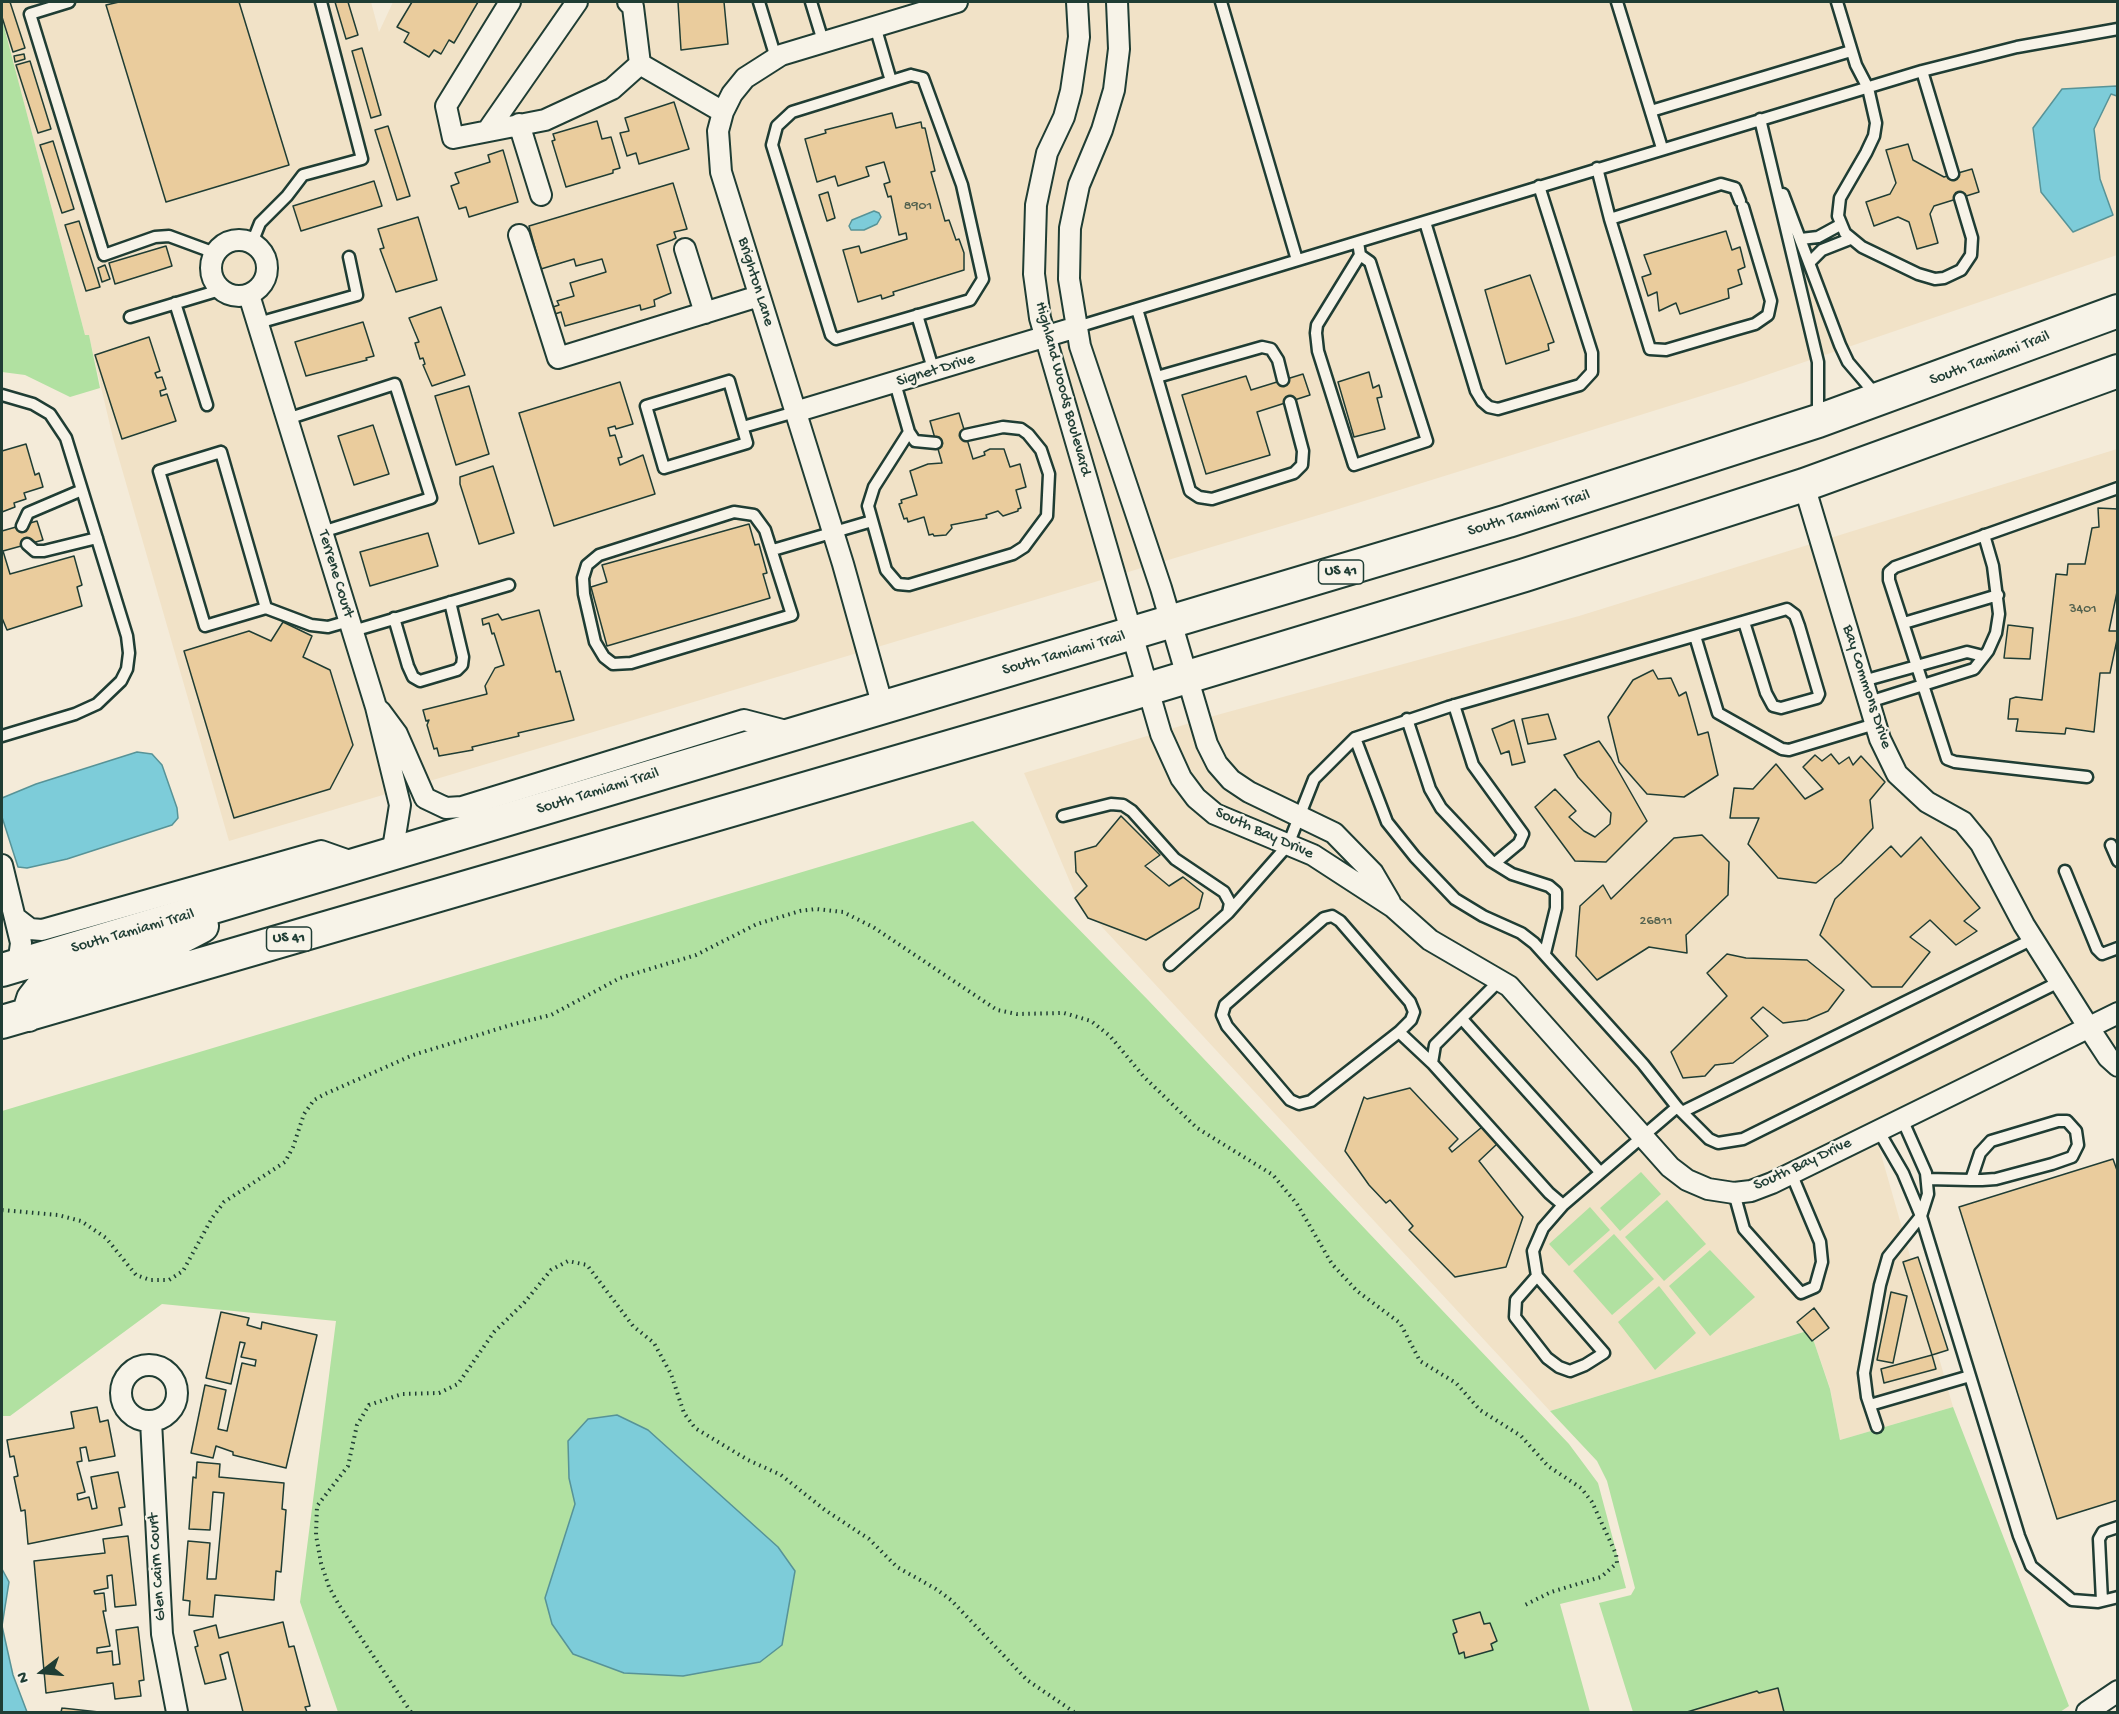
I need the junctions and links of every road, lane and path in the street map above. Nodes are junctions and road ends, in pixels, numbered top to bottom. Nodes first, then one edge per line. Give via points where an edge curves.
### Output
1 (69, 2) edge
2 (321, 2) edge
3 (510, 2) edge
4 (577, 2) edge
5 (628, 2) edge
6 (759, 2) edge
7 (811, 2) edge
8 (957, 2) edge
9 (1077, 2) edge
10 (1117, 2) edge
11 (1221, 2) edge
12 (1617, 2) edge
13 (1837, 2) edge
14 (930, 5) edge
15 (875, 26) junction
16 (2118, 29) edge
17 (823, 41) junction
18 (1851, 51) junction
19 (776, 58) junction
20 (640, 64) junction
21 (1922, 71) junction
22 (891, 81) junction
23 (1868, 87) junction
24 (1651, 111) junction
25 (723, 112) junction
26 (1760, 119) junction
27 (519, 124) junction
28 (488, 130) junction
29 (1662, 148) junction
30 (1771, 164) junction
31 (1596, 168) junction
32 (1953, 174) dead end
33 (1539, 186) junction
34 (541, 195) dead end
35 (1960, 198) dead end
36 (1610, 219) junction
37 (1425, 222) junction
38 (1840, 225) junction
39 (519, 235) dead end
40 (1801, 239) junction
41 (1850, 239) junction
42 (1358, 242) junction
43 (252, 243) junction
44 (685, 249) dead end
45 (214, 253) junction
46 (1360, 255) junction
47 (349, 257) dead end
48 (1297, 260) junction
49 (1809, 263) junction
50 (220, 290) junction
51 (249, 295) junction
52 (759, 296) junction
53 (175, 303) junction
54 (1137, 309) junction
55 (2118, 311) edge
56 (705, 313) junction
57 (917, 315) junction
58 (130, 317) dead end
59 (258, 323) junction
60 (1077, 327) junction
61 (1045, 337) junction
62 (2118, 371) edge
63 (934, 372) junction
64 (1157, 377) junction
65 (1283, 380) dead end
66 (895, 383) junction
67 (2, 395) edge
68 (1881, 399) junction
69 (1290, 402) dead end
70 (207, 405) dead end
71 (795, 412) junction
72 (287, 419) junction
73 (1818, 421) junction
74 (743, 427) junction
75 (909, 432) junction
76 (966, 435) dead end
77 (936, 443) dead end
78 (1804, 485) junction
79 (2118, 488) edge
80 (82, 490) junction
81 (872, 520) junction
82 (22, 526) dead end
83 (322, 532) junction
84 (832, 533) junction
85 (1984, 536) junction
86 (97, 538) junction
87 (27, 544) dead end
88 (773, 550) junction
89 (509, 585) dead end
90 (1998, 595) junction
91 (450, 602) junction
92 (266, 608) junction
93 (394, 618) junction
94 (1172, 622) junction
95 (1744, 622) junction
96 (1904, 624) junction
97 (351, 626) junction
98 (1134, 633) junction
99 (1695, 636) junction
100 (1983, 657) junction
101 (1916, 665) junction
102 (1188, 677) junction
103 (1863, 681) junction
104 (1922, 685) junction
105 (1149, 689) junction
106 (1869, 702) junction
107 (1454, 705) junction
108 (376, 707) junction
109 (884, 707) junction
110 (1407, 719) junction
111 (1875, 724) junction
112 (795, 733) junction
113 (2, 736) edge
114 (1355, 738) junction
115 (2087, 777) dead end
116 (1300, 815) junction
117 (1063, 816) dead end
118 (1288, 845) junction
119 (2110, 845) dead end
120 (392, 855) junction
121 (2118, 861) edge
122 (1495, 863) junction
123 (2, 865) edge
124 (361, 865) junction
125 (2065, 871) dead end
126 (262, 895) junction
127 (1393, 907) junction
128 (1228, 913) junction
129 (17, 919) junction
130 (2033, 939) junction
131 (2118, 948) edge
132 (1545, 953) junction
133 (1170, 965) dead end
134 (7, 973) edge
135 (1499, 981) junction
136 (2061, 981) junction
137 (2118, 1013) edge
138 (15, 1018) edge
139 (1462, 1019) junction
140 (2089, 1028) junction
141 (1399, 1032) junction
142 (1432, 1062) junction
143 (2118, 1066) edge
144 (1680, 1109) junction
145 (1902, 1119) junction
146 (1878, 1130) junction
147 (1643, 1136) junction
148 (1600, 1173) junction
149 (1791, 1173) junction
150 (1926, 1179) junction
151 (1971, 1180) junction
152 (1734, 1192) junction
153 (1563, 1205) junction
154 (2, 1210) edge
155 (1921, 1215) junction
156 (1537, 1276) junction
157 (1970, 1376) junction
158 (1870, 1405) junction
159 (151, 1421) dead end
160 (1877, 1427) dead end
161 (2118, 1527) edge
162 (2118, 1598) edge
163 (2102, 1601) junction
164 (1525, 1605) dead end
165 (2118, 1691) edge
166 (177, 1713) edge
167 (411, 1713) edge
168 (1074, 1713) edge
169 (2087, 1713) edge

1 - 45 lane via 30,15 104,255 169,236
2 - 43 lane via 362,159 303,175 260,223
3 - 28 street via 446,106 453,138
4 - 28 street
5 - 20 street via 633,7
6 - 19 lane
7 - 17 lane
8 - 14 street, Brighton Lane
9 - 61 street, Highland Woods Boulevard via 1079,37 1071,91 1047,153 1036,205 1034,274
10 - 60 street, Highland Woods Boulevard via 1119,49 1114,90 1079,185 1070,228 1070,279
11 - 48 lane
12 - 24 lane
13 - 18 lane
14 - 15 street, Brighton Lane
15 - 17 street, Brighton Lane
15 - 22 lane
16 - 21 lane via 2017,47
17 - 19 street, Brighton Lane
18 - 23 lane
18 - 24 lane
19 - 25 street, Brighton Lane via 745,78
20 - 25 street
20 - 27 street via 612,89 545,120
21 - 23 lane
21 - 32 lane
22 - 57 lane via 911,75 923,78 962,184 983,279 970,300
22 - 57 lane via 792,112 777,126 772,145 831,335 836,339
23 - 26 lane
23 - 38 lane via 1876,123 1874,136 1840,198
24 - 29 lane
25 - 52 street, Brighton Lane via 717,152
26 - 29 lane
26 - 30 lane
27 - 28 street
27 - 34 street
29 - 31 lane
30 - 40 lane
30 - 73 lane via 1818,362
31 - 33 lane
31 - 36 lane
33 - 37 lane
33 - 37 lane via 1592,353 1592,372 1580,385 1498,409 1482,401
35 - 41 lane via 1973,247 1968,262 1954,274 1928,278
36 - 36 lane via 1650,349 1656,351 1755,324 1768,315 1770,301 1735,188 1721,184
37 - 42 lane
38 - 40 lane via 1818,237
38 - 41 lane
39 - 56 street via 558,358
40 - 49 lane
41 - 49 lane via 1822,250
42 - 46 lane
42 - 48 lane
43 - 45 street via 227,242
43 - 51 street via 265,257 266,275 257,291
44 - 56 street
45 - 50 street via 210,268
46 - 46 lane via 1317,325 1316,333 1318,351 1354,465 1427,441 1370,262
47 - 59 lane via 357,295
48 - 54 lane
49 - 68 lane via 1848,362
50 - 51 street via 234,297
50 - 53 lane
51 - 59 street, Terrene Court
52 - 56 street
52 - 71 street, Brighton Lane
53 - 58 lane
53 - 70 lane
54 - 60 lane
54 - 64 lane
55 - 68 main road, South Tamiami Trail / US 41
57 - 63 lane
59 - 72 street, Terrene Court
60 - 61 street, Signet Drive
60 - 94 street, Highland Woods Boulevard
61 - 63 street, Signet Drive
61 - 98 street, Highland Woods Boulevard
62 - 78 main road, US 41
63 - 66 street, Signet Drive
64 - 65 lane via 1262,347 1271,349
64 - 69 lane via 1190,491 1199,497 1212,499 1294,473 1302,465 1303,451
66 - 71 street, Signet Drive
66 - 75 lane
67 - 80 lane via 33,404 50,414 66,438
68 - 73 main road, South Tamiami Trail / US 41
71 - 74 lane
71 - 84 street, Brighton Lane
72 - 83 street, Terrene Court
72 - 83 lane via 395,384 431,498
73 - 94 main road, South Tamiami Trail / US 41 via 1519,518
74 - 74 lane via 747,443 664,468 646,405 729,381
75 - 77 lane via 915,441
75 - 81 lane via 874,487 868,506
76 - 81 lane via 1013,427 1028,434 1041,450 1049,474 1047,516 1024,547 1013,554 909,585 898,584 886,570
78 - 102 main road, US 41
78 - 103 street, Bay Commons Drive
79 - 85 lane
80 - 82 lane via 28,513
80 - 86 lane
81 - 84 lane
83 - 97 street, Terrene Court
84 - 88 lane
84 - 109 street, Brighton Lane
85 - 90 lane
85 - 96 lane via 1889,572
86 - 87 lane via 44,551 35,551
86 - 113 lane via 127,636 127,669 110,694 97,704
88 - 88 lane via 792,615 631,663 613,664 595,642 583,578 586,565 599,555 734,512 754,515
89 - 91 lane
90 - 96 lane
90 - 100 lane via 1996,633
91 - 93 lane
91 - 93 lane via 462,665 420,681 408,666
92 - 92 lane via 221,452 159,471 205,626
92 - 97 lane via 311,625
93 - 97 lane
94 - 98 main road, South Tamiami Trail / US 41
94 - 102 street, South Bay Drive
95 - 95 lane via 1787,609 1795,615 1817,698 1781,708 1773,706
95 - 99 lane
96 - 101 lane
97 - 108 street, Terrene Court
98 - 105 street, South Bay Drive
98 - 109 main road, South Tamiami Trail / US 41
99 - 107 lane
99 - 111 lane via 1718,713 1782,749 1790,750
100 - 101 lane via 1967,652
100 - 104 lane via 1974,669
101 - 103 lane
101 - 104 lane
102 - 105 main road, US 41
102 - 116 street, South Bay Drive via 1207,744 1217,764 1249,792
103 - 106 street, Bay Commons Drive
104 - 106 lane
104 - 115 lane via 1947,759
105 - 118 street, South Bay Drive via 1170,757 1196,798 1215,814
105 - 138 main road, US 41
106 - 111 street, Bay Commons Drive
107 - 110 lane
107 - 122 lane via 1473,765 1523,834 1519,843
108 - 112 street via 397,734 425,798 446,808 462,807 744,720
108 - 120 street, Terrene Court via 400,806
109 - 112 main road, South Tamiami Trail / US 41
110 - 114 lane
110 - 122 lane via 1430,789 1441,808
111 - 130 street, Bay Commons Drive via 1897,774 1927,802 1963,822 1982,844
112 - 120 main road, South Tamiami Trail / US 41
114 - 116 lane via 1314,779
114 - 132 lane via 1383,813 1415,857 1455,899 1521,933
116 - 118 lane
116 - 127 street, South Bay Drive via 1334,833 1353,850 1373,873
117 - 128 lane via 1111,804 1123,805 1175,859 1224,892 1230,903
118 - 127 street, South Bay Drive via 1313,855
118 - 128 lane
119 - 121 lane
120 - 124 main road, South Tamiami Trail / US 41
122 - 132 lane via 1556,892
123 - 129 street
124 - 126 main road, South Tamiami Trail / US 41
124 - 129 street via 321,851 42,930 30,929
125 - 131 lane via 2097,949 2102,954
126 - 134 main road, South Tamiami Trail / US 41
126 - 138 main road via 160,948 57,980 40,990
127 - 135 street, South Bay Drive via 1430,940
128 - 133 lane
129 - 134 street via 21,943
130 - 136 street, Bay Commons Drive
130 - 144 lane
132 - 144 lane
135 - 139 lane
135 - 147 street, South Bay Drive via 1525,1002
136 - 140 street, Bay Commons Drive
136 - 144 lane via 1736,1142 1709,1139
137 - 140 street, South Bay Drive
139 - 142 lane via 1435,1045
139 - 148 lane
140 - 143 street, Bay Commons Drive
140 - 145 street, South Bay Drive
141 - 141 lane via 1311,1101 1299,1104 1290,1100 1222,1015 1225,1005 1324,918 1332,916 1410,1002 1412,1020
141 - 142 lane
142 - 153 lane
144 - 147 lane
145 - 146 street, South Bay Drive
145 - 150 lane via 1923,1160
146 - 149 street, South Bay Drive
146 - 155 lane
147 - 148 lane
147 - 152 street, South Bay Drive via 1687,1180 1708,1189
148 - 153 lane
149 - 152 street, South Bay Drive via 1752,1191
149 - 152 lane via 1820,1242 1822,1262 1815,1287 1801,1293 1744,1229
150 - 151 lane
150 - 155 lane via 1928,1194
151 - 151 lane via 1996,1179 2072,1157 2078,1145 2076,1131 2067,1121 2058,1121 1991,1141 1980,1153
153 - 156 lane via 1543,1228 1533,1251
154 - 164 path via 81,1221 106,1238 136,1275 150,1280 177,1277 224,1202 285,1162 304,1114 314,1100 413,1055 552,1015 620,978 696,955 767,920 816,909 843,912 873,927 997,1010 1017,1014 1064,1013 1091,1021 1197,1128 1273,1175 1297,1204 1337,1270 1357,1291 1400,1323 1420,1361 1456,1383 1480,1410 1521,1436 1548,1466 1581,1488 1592,1502 1617,1563 1601,1577 1551,1592
155 - 157 lane
155 - 158 lane via 1887,1257 1864,1373
156 - 156 lane via 1567,1310 1604,1353 1570,1371 1547,1358 1515,1317 1516,1300
157 - 158 lane
157 - 163 lane via 2031,1566 2072,1600
158 - 160 lane
159 - 166 street, Glen Cairn Court via 162,1634
161 - 163 lane via 2103,1532 2099,1539
162 - 163 lane
165 - 169 street
167 - 168 path via 329,1587 316,1535 317,1506 348,1466 357,1425 369,1405 389,1396 439,1393 458,1384 494,1332 551,1270 568,1261 587,1265 633,1326 654,1343 694,1428 781,1475 868,1539 897,1567 951,1600 1027,1680

